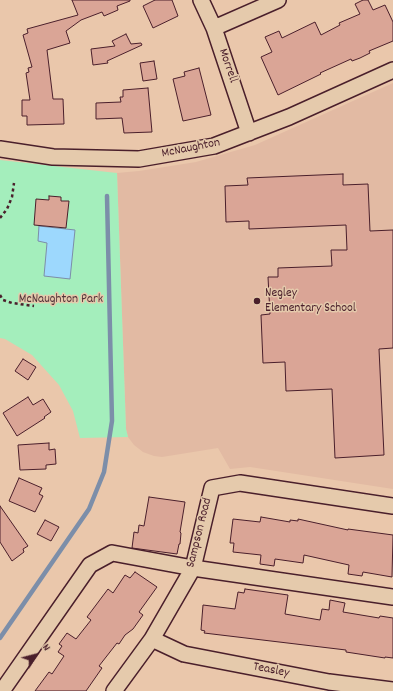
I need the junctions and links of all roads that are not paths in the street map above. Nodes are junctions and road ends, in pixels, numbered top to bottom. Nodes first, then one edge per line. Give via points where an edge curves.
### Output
1 (201, 0) edge
2 (278, 0) edge
3 (214, 28) junction
4 (393, 70) edge
5 (249, 133) junction
6 (0, 149) edge
7 (393, 506) edge
8 (193, 568) junction
9 (393, 597) edge
10 (152, 639) junction
11 (393, 690) edge
12 (2, 691) edge
13 (114, 691) edge

1 - 3 street, Morrell
2 - 3 street
3 - 5 street, Morrell
4 - 5 street, McNaughton
5 - 6 street, McNaughton via 214,146 139,159 53,157
7 - 8 street, Sampson Road via 240,483 212,488
8 - 9 street
8 - 10 street, Sampson Road
8 - 12 street via 112,553 90,565
10 - 11 street, Teasley via 184,654 329,682
10 - 13 street, Sampson Road

